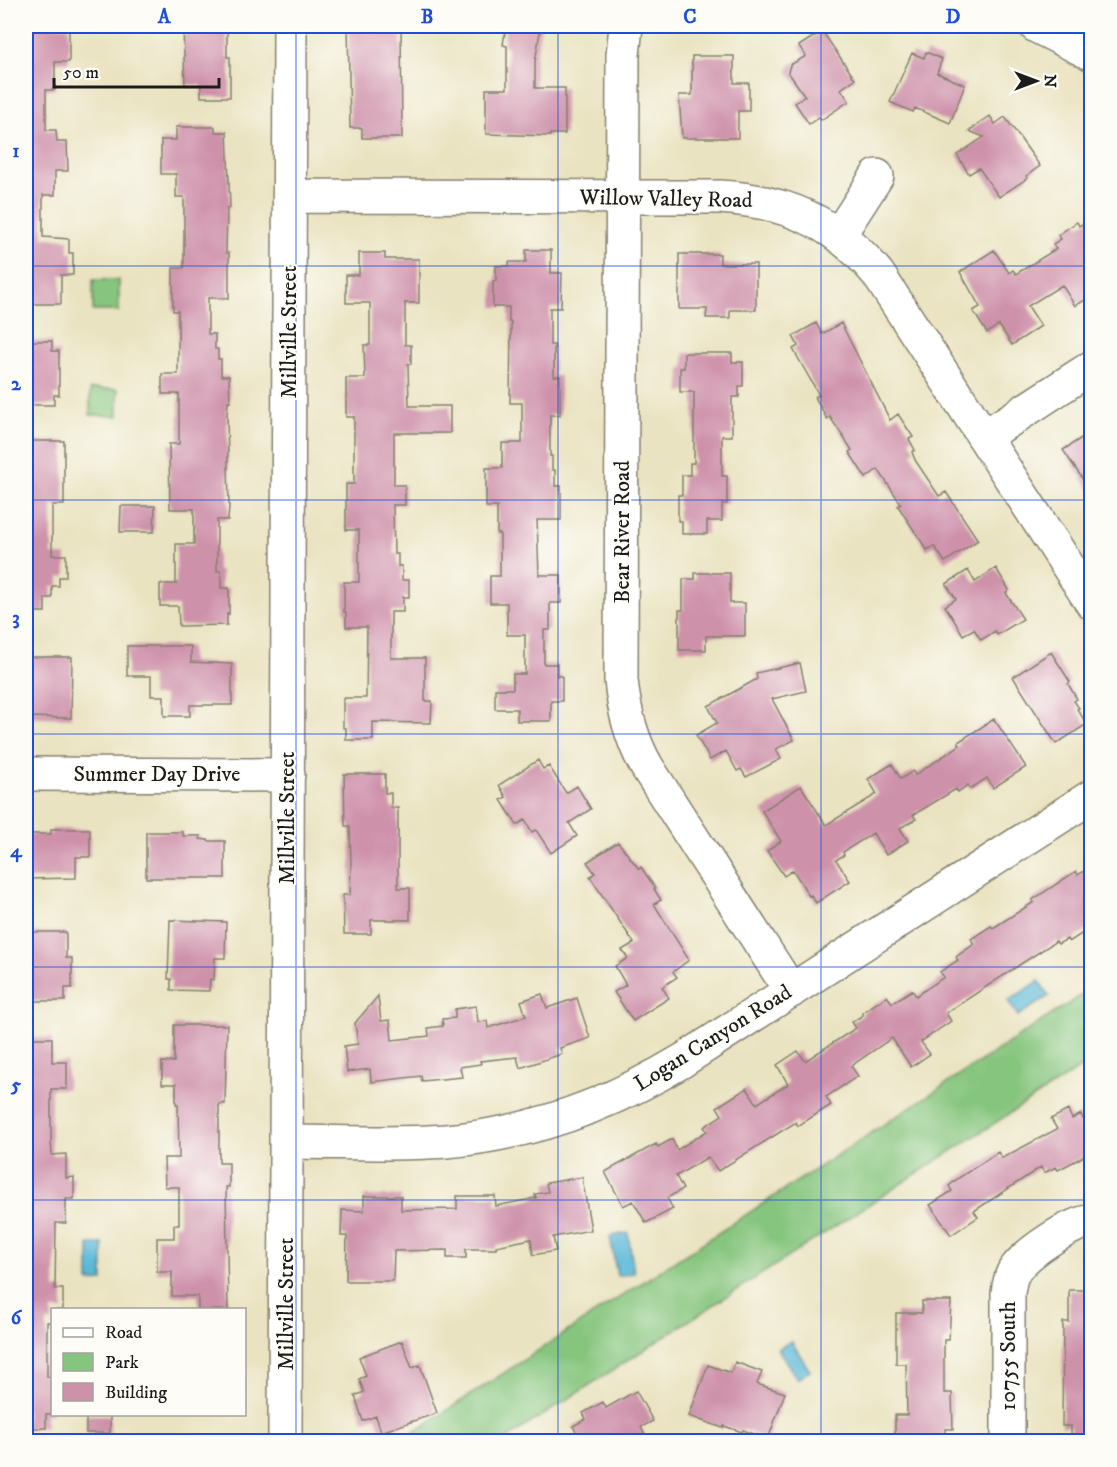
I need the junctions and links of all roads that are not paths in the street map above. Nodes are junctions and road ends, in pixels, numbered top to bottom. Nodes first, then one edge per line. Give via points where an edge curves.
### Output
1 (290, 26) edge
2 (626, 26) edge
3 (1036, 26) edge
4 (1092, 54) edge
5 (877, 176) dead end
6 (290, 196) junction
7 (623, 197) junction
8 (839, 235) junction
9 (1092, 368) edge
10 (984, 437) junction
11 (1092, 603) edge
12 (26, 774) edge
13 (288, 775) junction
14 (1092, 796) edge
15 (790, 991) junction
16 (286, 1142) junction
17 (1092, 1221) edge
18 (285, 1440) edge
19 (1008, 1442) edge

1 - 6 street, Millville Street
2 - 7 street, Bear River Road
3 - 4 street
5 - 8 street
6 - 7 street, Willow Valley Road
6 - 13 street, Millville Street
7 - 8 street, Willow Valley Road via 762,201 802,214
7 - 15 street, Bear River Road via 623,703 636,747 647,767
8 - 10 street, Willow Valley Road via 878,274
9 - 10 street
10 - 11 street, Willow Valley Road
12 - 13 street, Summer Day Drive
13 - 16 street, Millville Street
14 - 15 street, Logan Canyon Road
15 - 16 street, Logan Canyon Road via 652,1079 601,1104 558,1119 484,1137 446,1141
16 - 18 street, Millville Street
17 - 19 street, 10755 South via 1069,1228 1029,1255 1014,1271 1008,1293

